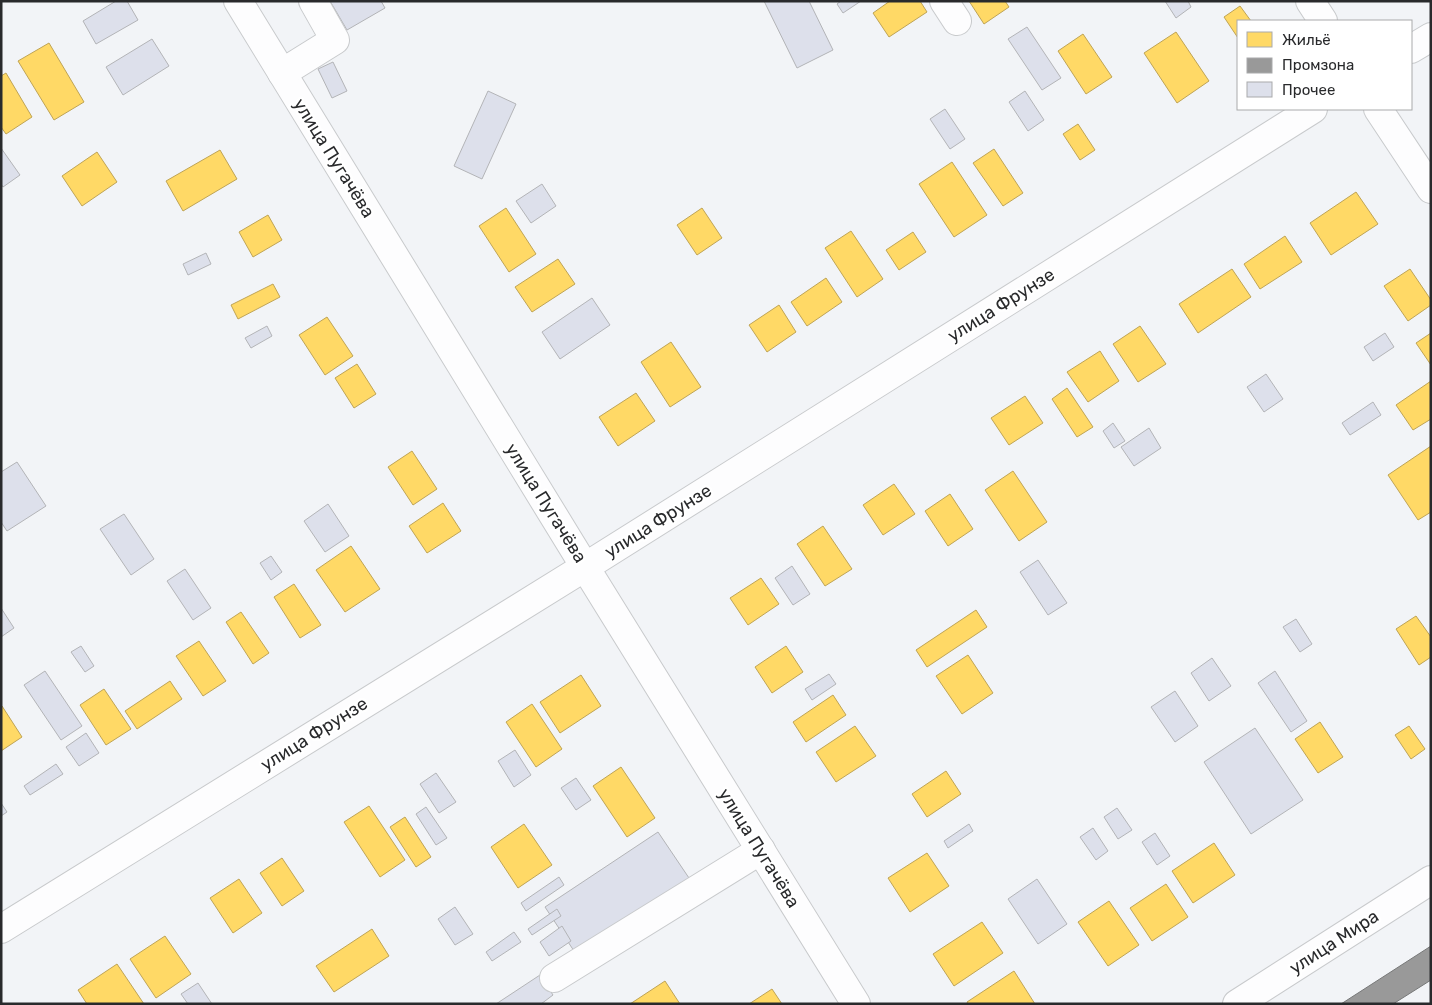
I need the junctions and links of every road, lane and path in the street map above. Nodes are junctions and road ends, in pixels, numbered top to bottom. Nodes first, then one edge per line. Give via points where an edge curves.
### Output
1 (238, 1) edge
2 (313, 1) edge
3 (1310, 1) edge
4 (1322, 20) edge
5 (1431, 37) edge
6 (1412, 48) edge
7 (282, 73) junction
8 (1311, 110) edge
9 (1379, 110) edge
10 (1431, 189) edge
11 (585, 567) junction
12 (761, 850) junction
13 (1431, 880) edge
14 (1, 929) edge
15 (554, 978) dead end
16 (856, 1004) edge
17 (1237, 1004) edge

1 - 7 street, улица Пугачёва
2 - 7 street via 335,40
3 - 4 street
5 - 6 street
7 - 11 street, улица Пугачёва
8 - 11 street, улица Фрунзе
9 - 10 street
11 - 12 street, улица Пугачёва
11 - 14 street, улица Фрунзе
12 - 15 street
12 - 16 street, улица Пугачёва
13 - 17 street, улица Мира

